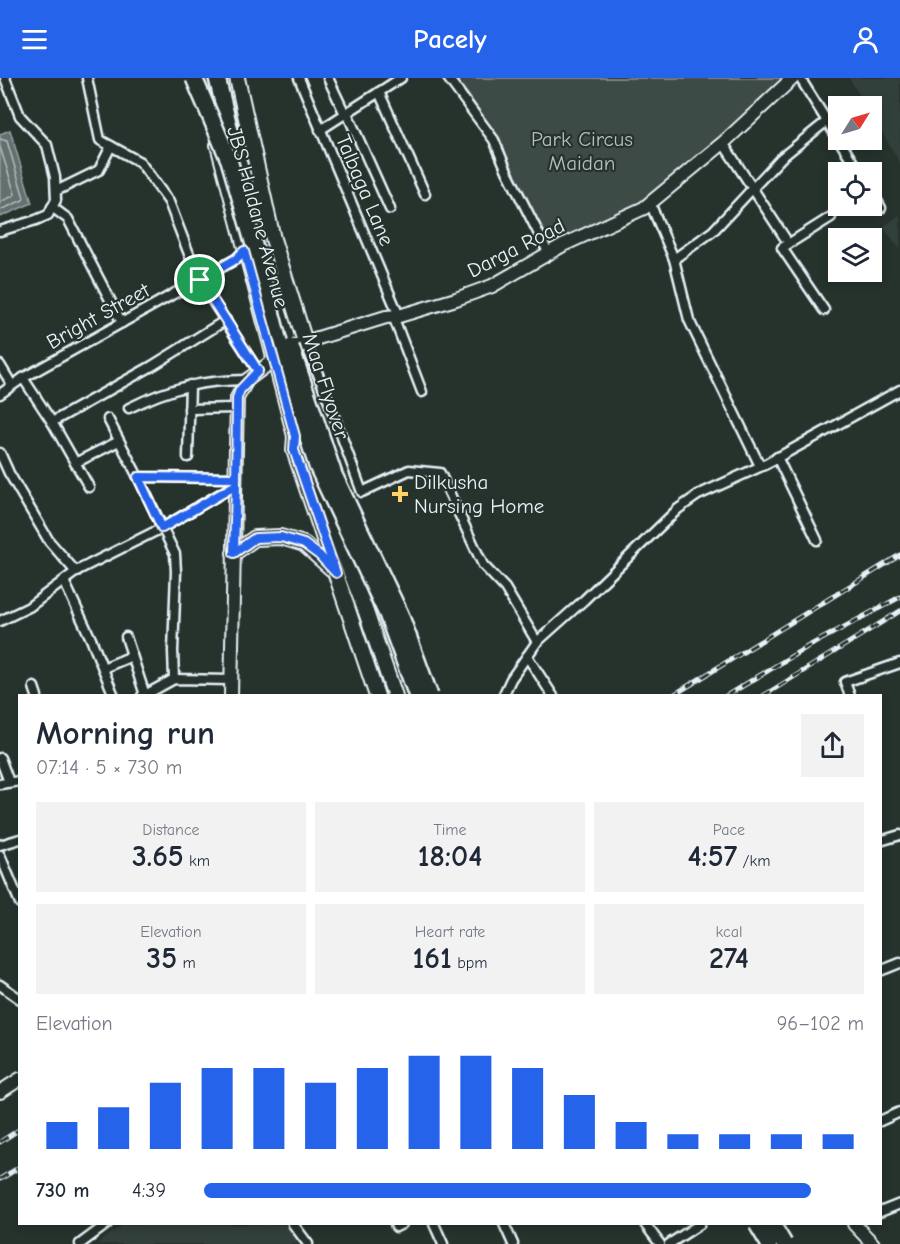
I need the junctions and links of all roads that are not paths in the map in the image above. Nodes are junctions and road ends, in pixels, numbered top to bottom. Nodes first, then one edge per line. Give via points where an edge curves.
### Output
1 (6, 78) edge
2 (87, 78) edge
3 (194, 78) edge
4 (202, 78) edge
5 (207, 78) edge
6 (217, 78) edge
7 (226, 78) edge
8 (237, 78) edge
9 (299, 78) edge
10 (328, 78) edge
11 (401, 78) edge
12 (448, 78) edge
13 (793, 78) edge
14 (800, 78) edge
15 (379, 92) junction
16 (346, 113) junction
17 (827, 121) joint
18 (320, 130) junction
19 (221, 140) junction
20 (723, 143) junction
21 (111, 146) junction
22 (753, 189) junction
23 (56, 190) junction
24 (425, 194) dead end
25 (650, 203) junction
26 (52, 207) junction
27 (252, 208) junction
28 (390, 209) dead end
29 (831, 217) dead end
30 (0, 231) edge
31 (785, 238) dead end
32 (244, 251) junction
33 (549, 254) junction
34 (674, 259) junction
35 (200, 280) junction
36 (824, 310) dead end
37 (396, 316) junction
38 (226, 320) junction
39 (122, 322) junction
40 (305, 342) junction
41 (274, 360) junction
42 (0, 365) edge
43 (258, 371) junction
44 (23, 378) junction
45 (248, 380) junction
46 (190, 384) junction
47 (12, 386) junction
48 (900, 390) edge
49 (422, 392) dead end
50 (0, 394) edge
51 (129, 408) dead end
52 (236, 408) junction
53 (189, 409) junction
54 (108, 419) dead end
55 (52, 422) junction
56 (295, 436) junction
57 (120, 441) junction
58 (0, 453) edge
59 (188, 457) dead end
60 (777, 457) junction
61 (75, 463) junction
62 (760, 466) junction
63 (4, 474) edge
64 (138, 477) junction
65 (236, 482) junction
66 (89, 487) dead end
67 (162, 528) junction
68 (817, 540) dead end
69 (234, 553) junction
70 (76, 572) junction
71 (336, 573) junction
72 (64, 581) junction
73 (0, 621) edge
74 (126, 637) dead end
75 (537, 642) junction
76 (132, 656) junction
77 (527, 656) junction
78 (900, 663) edge
79 (103, 668) junction
80 (174, 680) junction
81 (231, 680) junction
82 (34, 687) dead end
83 (36, 694) edge
84 (113, 694) edge
85 (143, 694) edge
86 (145, 694) edge
87 (231, 694) edge
88 (377, 694) edge
89 (394, 694) edge
90 (416, 694) edge
91 (429, 694) edge
92 (504, 694) edge
93 (552, 694) edge
94 (849, 694) edge
95 (0, 758) edge
96 (4, 783) edge
97 (900, 836) edge
98 (18, 839) edge
99 (882, 840) edge
100 (0, 845) edge
101 (0, 855) edge
102 (18, 898) edge
103 (900, 963) edge
104 (882, 970) edge
105 (0, 985) edge
106 (18, 998) edge
107 (18, 1080) edge
108 (0, 1092) edge
109 (900, 1112) edge
110 (882, 1120) edge
111 (900, 1204) edge
112 (882, 1211) edge
113 (105, 1225) edge
114 (293, 1225) edge
115 (434, 1225) edge
116 (504, 1225) edge
117 (646, 1225) edge
118 (698, 1225) edge
119 (773, 1225) edge
120 (775, 1225) edge
121 (776, 1225) edge
122 (857, 1225) edge
123 (756, 1232) edge
124 (80, 1244) edge
125 (308, 1244) edge
126 (443, 1244) edge
127 (513, 1244) edge
128 (660, 1244) edge
129 (669, 1244) edge
130 (769, 1244) edge
131 (784, 1244) edge
132 (792, 1244) edge
133 (873, 1244) edge

1 - 23 street via 20,116 47,145
2 - 21 street via 100,140
3 - 19 highway, bridge
4 - 32 main road, JBS Haldane Avenue
5 - 19 highway, Maa Flyover, bridge
6 - 27 highway, Maa Flyover
7 - 27 highway via 246,157
8 - 40 main road, Maa Flyover via 273,239
9 - 18 street, Talbaga Lane
10 - 16 street
11 - 15 street
12 - 33 street via 494,140
13 - 20 main road, Darga Road
14 - 17 street
15 - 16 street
15 - 24 street
16 - 18 street
16 - 28 street
17 - 22 street via 781,158
18 - 37 street, Talbaga Lane
19 - 90 highway, Maa Flyover, bridge via 317,466 387,614
20 - 22 street
20 - 25 main road, Darga Road
21 - 23 street via 99,170
21 - 35 street via 140,162 169,202
22 - 31 street
22 - 34 street via 713,231
23 - 26 street
25 - 33 main road, Darga Road
25 - 34 street
26 - 30 street via 36,220
26 - 39 street via 68,219
27 - 91 highway, Maa Flyover, bridge via 295,362 334,475 400,614
29 - 36 street via 782,248
32 - 35 street, Bright Street
32 - 41 main road, JBS Haldane Avenue
33 - 37 main road, Darga Road via 492,286
34 - 62 street via 689,320
35 - 38 street
35 - 39 street, Bright Street
37 - 40 main road, Darga Road
37 - 49 street, Talbaga Lane
38 - 43 street
38 - 55 street
39 - 44 street, Bright Street
40 - 41 main road
40 - 75 street via 362,492 409,470 440,473 483,565 505,588
41 - 43 main road
41 - 56 main road, JBS Haldane Avenue
42 - 47 street
43 - 45 main road
44 - 47 street, Bright Street
44 - 55 street
45 - 46 street
45 - 52 main road via 240,390
46 - 51 street
46 - 53 street
47 - 50 street, Bright Street
48 - 60 street
52 - 53 street
52 - 65 main road
53 - 59 street
54 - 57 street
55 - 61 street
56 - 71 main road, JBS Haldane Avenue via 294,450
56 - 89 main road, JBS Haldane Avenue via 304,450
57 - 61 street
57 - 64 street
58 - 63 street
60 - 62 street
60 - 68 street
61 - 66 street
62 - 75 street via 698,495 678,509
63 - 70 street via 49,541
64 - 65 street
64 - 67 street
65 - 67 street
65 - 69 main road
67 - 70 street
67 - 80 street via 175,554
69 - 71 main road via 255,538 281,537 304,544
69 - 81 main road
70 - 72 street
71 - 88 main road, JBS Haldane Avenue
72 - 73 street via 29,607
72 - 79 street
74 - 76 street
75 - 77 street
76 - 79 street
76 - 85 street
77 - 92 street
77 - 93 street
78 - 94 street via 845,682
79 - 84 street
80 - 81 street
80 - 86 street
81 - 87 main road
82 - 83 street
95 - 96 street
97 - 99 street
98 - 100 street
101 - 102 street
103 - 104 street
105 - 106 street
107 - 108 main road
109 - 110 street
111 - 112 street
113 - 124 street
114 - 125 street
115 - 126 street
116 - 127 street
117 - 128 street
118 - 129 street
119 - 123 street
120 - 131 highway, bridge
121 - 132 main road
122 - 133 main road
123 - 130 highway, bridge

